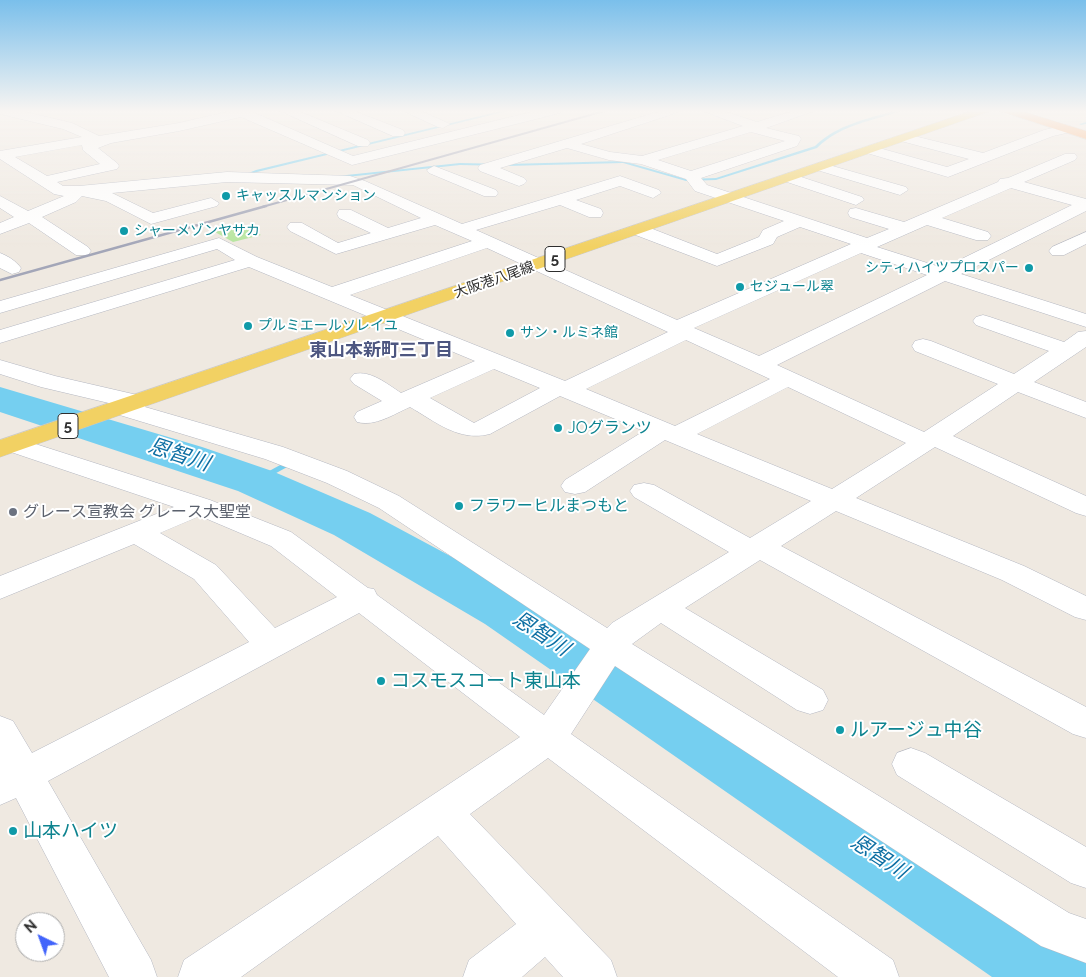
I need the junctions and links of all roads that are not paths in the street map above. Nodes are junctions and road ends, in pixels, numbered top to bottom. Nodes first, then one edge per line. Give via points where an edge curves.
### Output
1 (5, 156) edge
2 (99, 156) edge
3 (341, 156) edge
4 (374, 156) edge
5 (527, 156) edge
6 (608, 156) edge
7 (666, 156) edge
8 (756, 156) edge
9 (856, 156) edge
10 (891, 156) edge
11 (975, 156) edge
12 (990, 156) edge
13 (984, 158) junction
14 (1070, 158) dead end
15 (321, 166) dead end
16 (491, 166) junction
17 (926, 166) junction
18 (644, 167) junction
19 (822, 167) junction
20 (434, 170) dead end
21 (954, 170) junction
22 (450, 176) junction
23 (693, 178) junction
24 (789, 178) junction
25 (334, 179) junction
26 (44, 180) junction
27 (620, 181) junction
28 (170, 182) junction
29 (879, 184) junction
30 (1011, 184) junction
31 (900, 190) dead end
32 (0, 191) edge
33 (78, 191) junction
34 (993, 191) junction
35 (653, 193) dead end
36 (731, 198) junction
37 (560, 199) junction
38 (0, 200) edge
39 (1032, 202) dead end
40 (211, 203) junction
41 (1086, 204) edge
42 (227, 212) dead end
43 (595, 212) dead end
44 (345, 214) dead end
45 (27, 216) junction
46 (436, 219) junction
47 (927, 219) junction
48 (800, 222) junction
49 (296, 228) dead end
50 (906, 228) junction
51 (0, 229) edge
52 (460, 230) junction
53 (639, 230) junction
54 (387, 234) junction
55 (982, 236) dead end
56 (1086, 237) edge
57 (487, 242) junction
58 (864, 246) junction
59 (336, 249) junction
60 (82, 251) dead end
61 (1058, 252) dead end
62 (250, 260) junction
63 (536, 266) junction
64 (272, 270) junction
65 (944, 275) junction
66 (67, 288) junction
67 (332, 294) junction
68 (0, 307) edge
69 (96, 308) junction
70 (387, 316) junction
71 (983, 321) dead end
72 (1086, 321) edge
73 (681, 330) junction
74 (0, 337) edge
75 (1086, 337) edge
76 (923, 346) dead end
77 (1066, 350) junction
78 (494, 361) junction
79 (759, 365) junction
80 (0, 367) edge
81 (362, 379) dead end
82 (787, 379) junction
83 (1016, 384) junction
84 (563, 389) junction
85 (406, 399) junction
86 (130, 405) junction
87 (1086, 411) edge
88 (366, 417) dead end
89 (670, 432) junction
90 (929, 440) junction
91 (7, 447) edge
92 (575, 486) dead end
93 (644, 491) dead end
94 (833, 499) junction
95 (200, 506) junction
96 (1086, 507) edge
97 (136, 532) junction
98 (754, 548) junction
99 (0, 588) edge
100 (363, 597) junction
101 (661, 608) junction
102 (1086, 609) edge
103 (271, 645) junction
104 (610, 646) junction
105 (810, 700) dead end
106 (1086, 724) edge
107 (0, 731) edge
108 (548, 738) junction
109 (911, 764) dead end
110 (12, 782) edge
111 (441, 812) junction
112 (1086, 869) edge
113 (547, 926) junction
114 (1086, 941) edge
115 (134, 977) edge
116 (201, 977) edge
117 (486, 977) edge
118 (594, 977) edge
119 (876, 977) edge

1 - 26 street
2 - 26 street via 112,166
3 - 4 street via 352,161
5 - 16 street
6 - 18 street
7 - 18 street
8 - 23 street
9 - 19 main road, 大阪港八尾線 / 5
10 - 17 street
11 - 13 street
12 - 13 street
13 - 21 street
14 - 30 street
15 - 25 street via 338,174
16 - 22 street
16 - 22 street via 519,181 486,191
17 - 21 street via 948,172
17 - 29 street
18 - 23 street
18 - 27 street
19 - 24 main road, 大阪港八尾線 / 5
19 - 29 street
20 - 22 street
21 - 30 street
23 - 36 street via 701,188
24 - 36 main road, 大阪港八尾線 / 5
24 - 50 street
25 - 28 street via 227,177
25 - 46 street via 355,183
26 - 33 street via 60,191
27 - 35 street
27 - 37 street
28 - 33 street
28 - 40 street
29 - 31 street
30 - 34 street
30 - 41 street
32 - 38 street via 5,195
33 - 40 street via 111,196 151,219
33 - 45 street via 70,199
34 - 39 street
34 - 47 street
36 - 48 street
36 - 53 main road, 大阪港八尾線 / 5
37 - 43 street
37 - 52 street
38 - 45 street
40 - 42 street
41 - 65 street
44 - 54 street
45 - 51 street
45 - 60 street
46 - 52 street
46 - 54 street
47 - 50 street
47 - 55 street
48 - 53 street via 769,234 767,240 717,260
48 - 58 street
49 - 59 street
50 - 58 street
52 - 57 street
53 - 63 main road, 大阪港八尾線 / 5
54 - 59 street
56 - 61 street
57 - 63 street
57 - 67 street
58 - 65 street
58 - 73 street
59 - 64 street
62 - 64 street
62 - 66 street via 218,243
62 - 69 street
63 - 70 main road, 大阪港八尾線 / 5
63 - 73 street
64 - 67 street
65 - 72 street
65 - 79 street
66 - 68 street
66 - 69 street
67 - 70 street
69 - 74 street
70 - 78 street
70 - 86 main road, 大阪港八尾線 / 5
71 - 77 street
73 - 79 street
73 - 84 street
75 - 77 street
76 - 83 street
77 - 83 street
78 - 84 street
78 - 85 street
79 - 82 street
80 - 86 street
81 - 85 street
82 - 89 street
82 - 90 street
83 - 87 street
83 - 90 street
84 - 85 street via 474,429
84 - 89 street
85 - 88 street
86 - 91 main road, 大阪港八尾線 / 5
86 - 104 street via 274,453 337,477 389,502
89 - 92 street
89 - 94 street
90 - 94 street
90 - 96 street
91 - 95 street
93 - 98 street
94 - 98 street
94 - 102 street via 1013,574
95 - 97 street
95 - 100 street via 281,539
97 - 99 street
97 - 103 street via 205,572
98 - 101 street
98 - 106 street
100 - 103 street
100 - 108 street
101 - 104 street via 624,632
101 - 105 street
103 - 110 street
104 - 108 street
104 - 114 street via 1058,931
107 - 110 street
108 - 111 street
108 - 119 street
109 - 112 street
110 - 115 street
111 - 113 street
111 - 116 street
113 - 117 street
113 - 118 street

